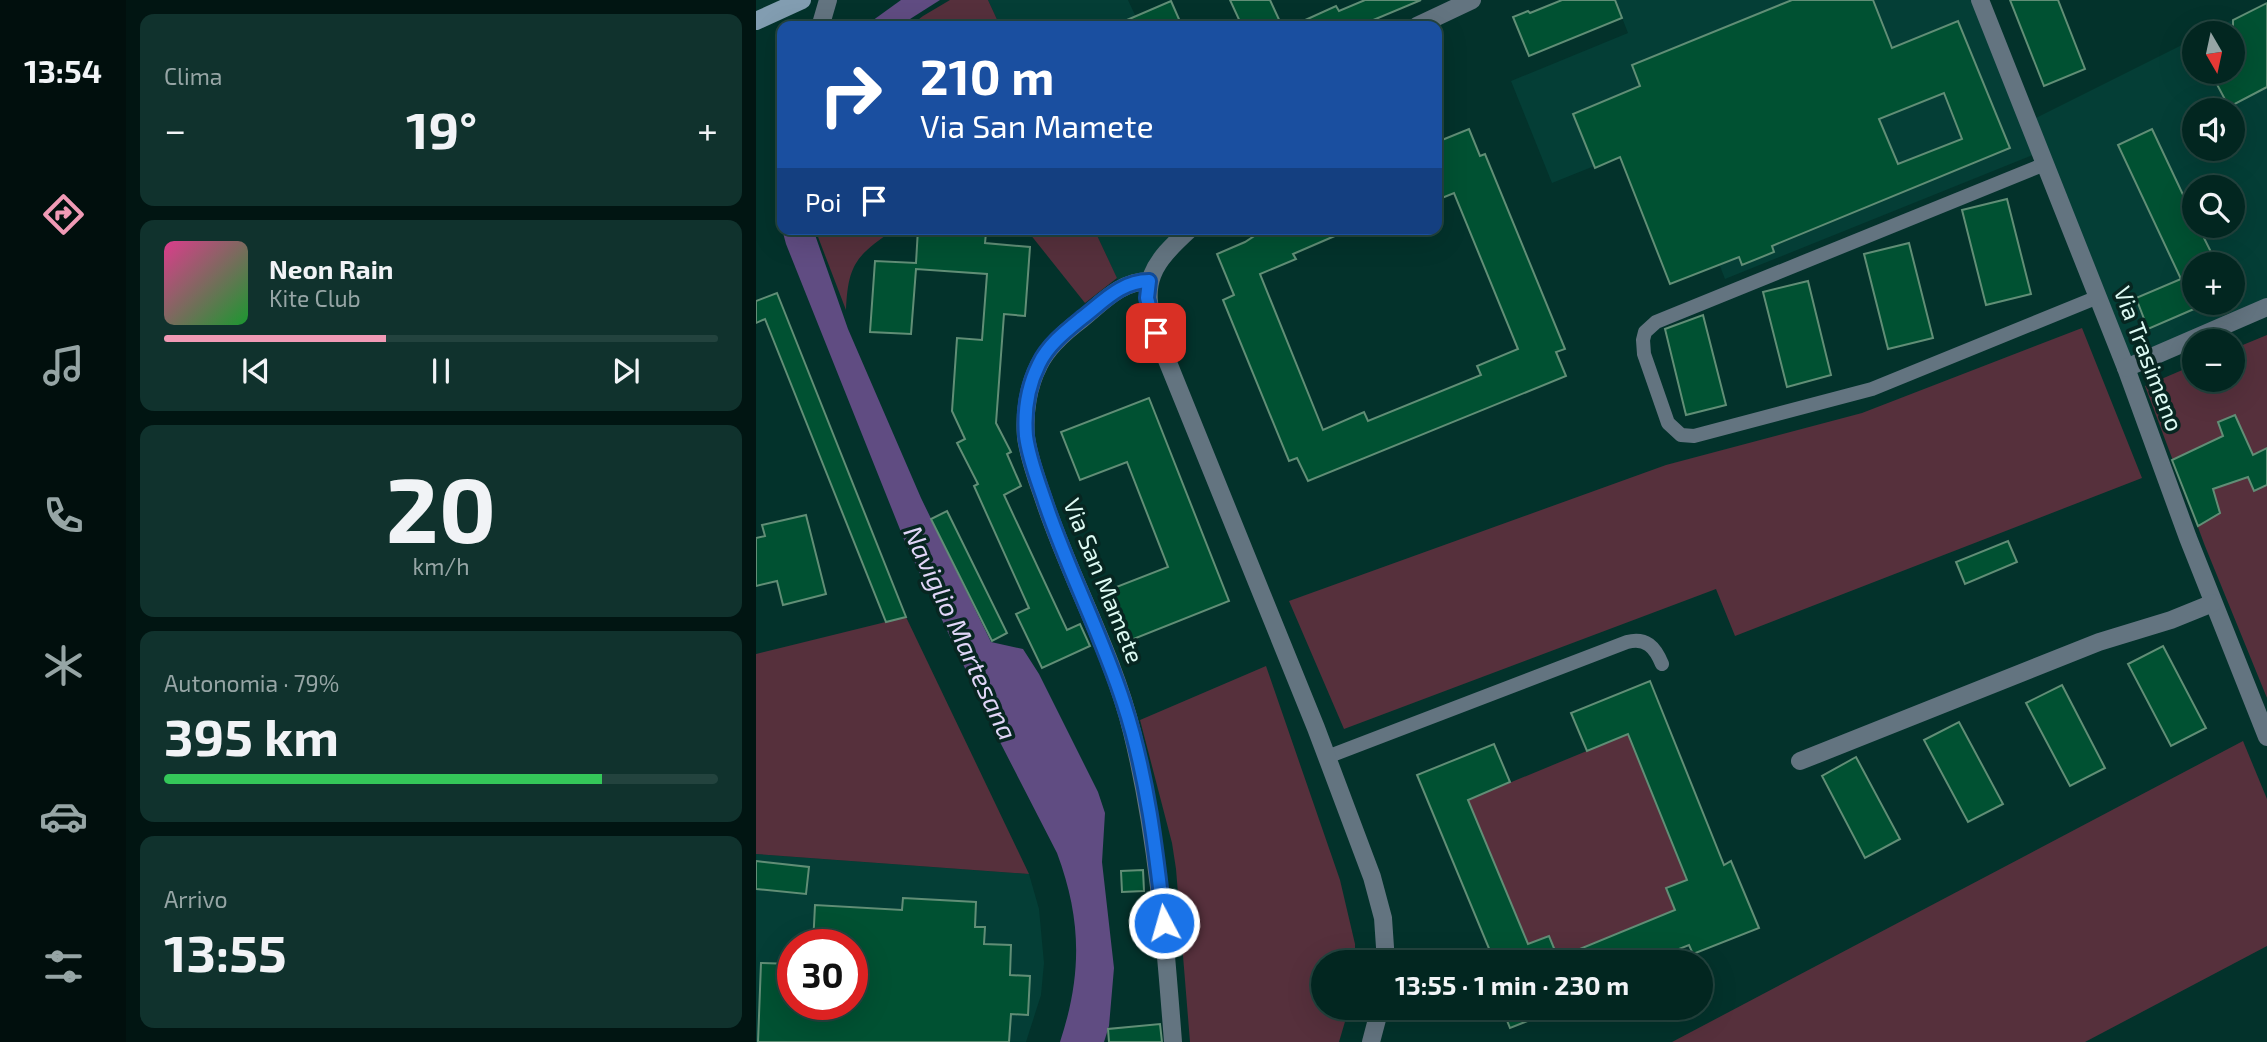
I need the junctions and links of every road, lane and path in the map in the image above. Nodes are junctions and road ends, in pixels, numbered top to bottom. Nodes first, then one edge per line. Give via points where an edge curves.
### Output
1 (802, 0) edge
2 (828, 0) edge
3 (1472, 0) edge
4 (1980, 0) edge
5 (756, 21) edge
6 (822, 21) edge
7 (1428, 21) edge
8 (2045, 164) junction
9 (1184, 235) edge
10 (1149, 281) junction
11 (2098, 297) junction
12 (2267, 307) edge
13 (2126, 368) junction
14 (2213, 603) junction
15 (1662, 664) dead end
16 (2267, 737) edge
17 (1327, 757) junction
18 (1800, 761) dead end
19 (1385, 950) edge
20 (1377, 1020) edge
21 (1173, 1042) edge
22 (1371, 1042) edge

1 - 5 street
2 - 6 street
3 - 7 street
4 - 8 street, Via Trasimeno
8 - 11 street, Via Trasimeno
8 - 11 lane via 1656,322 1645,332 1643,348 1668,423 1681,435 1694,436 1848,397
9 - 10 street via 1161,258
10 - 17 street via 1147,298 1156,333
10 - 21 street, Via San Mamete via 1126,284 1050,347 1031,385 1026,429 1052,524 1132,731 1156,857
11 - 13 street, Via Trasimeno
12 - 13 street
13 - 14 street, Via Trasimeno
14 - 16 street, Via Trasimeno
14 - 18 street via 2099,642
15 - 17 lane via 1647,641 1633,640
17 - 19 street via 1377,895
20 - 22 street

